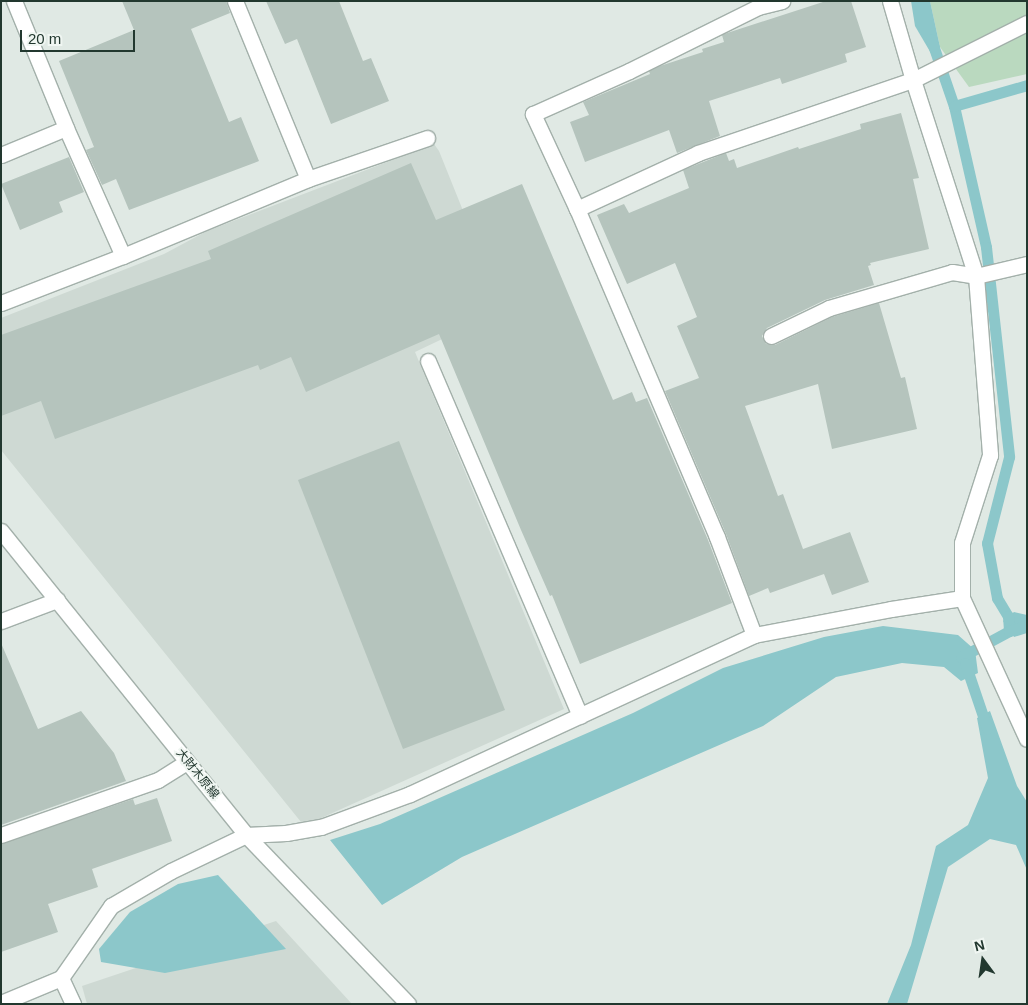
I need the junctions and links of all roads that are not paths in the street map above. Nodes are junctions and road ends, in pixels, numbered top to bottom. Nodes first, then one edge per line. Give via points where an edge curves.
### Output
1 (14, 1) edge
2 (235, 1) edge
3 (782, 1) edge
4 (890, 1) edge
5 (1027, 23) edge
6 (913, 80) junction
7 (66, 128) junction
8 (427, 138) dead end
9 (1, 155) edge
10 (308, 179) junction
11 (577, 209) junction
12 (123, 256) junction
13 (1027, 264) edge
14 (976, 276) junction
15 (1, 303) edge
16 (770, 336) dead end
17 (428, 361) dead end
18 (1, 531) edge
19 (962, 598) junction
20 (57, 600) junction
21 (1, 621) edge
22 (754, 636) junction
23 (580, 716) junction
24 (1027, 739) edge
25 (187, 762) junction
26 (1, 835) edge
27 (246, 835) junction
28 (61, 978) junction
29 (1, 1003) edge
30 (73, 1004) edge
31 (408, 1004) edge

1 - 7 street
2 - 10 street
3 - 11 street via 758,7 533,114
4 - 6 street
5 - 6 street
6 - 11 street via 698,153
6 - 14 street
7 - 9 street
7 - 12 street
8 - 10 street
10 - 12 street
11 - 22 street via 717,537
12 - 15 street
13 - 14 street
14 - 16 street via 952,272 829,308
14 - 19 street via 990,456 962,543
17 - 23 street
18 - 20 street, 大財木原線
19 - 22 street
19 - 24 street
20 - 21 street
20 - 25 street, 大財木原線
22 - 23 street
23 - 27 street via 410,794 321,827
25 - 26 street via 158,780
25 - 27 street, 大財木原線
27 - 28 street via 172,871 112,906
27 - 31 street, 大財木原線
28 - 29 street
28 - 30 street

